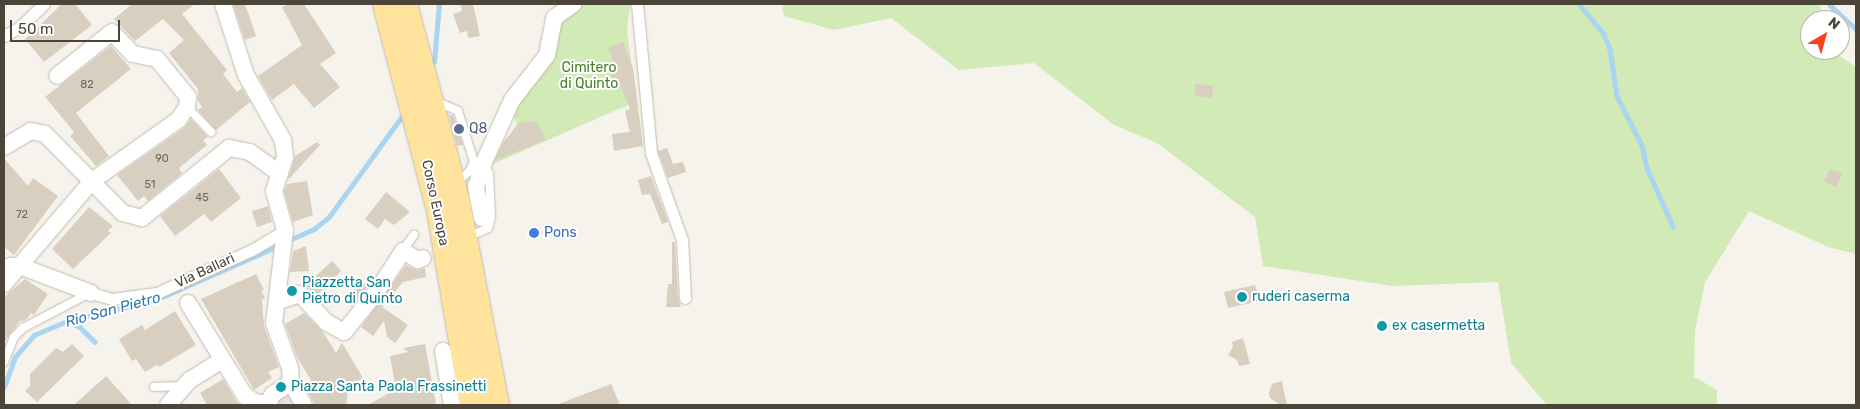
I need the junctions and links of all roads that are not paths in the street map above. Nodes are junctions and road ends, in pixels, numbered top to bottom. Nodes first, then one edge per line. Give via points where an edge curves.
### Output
1 (44, 4) edge
2 (223, 4) edge
3 (385, 4) edge
4 (404, 4) edge
5 (574, 4) edge
6 (637, 4) edge
7 (4, 36) edge
8 (57, 76) dead end
9 (421, 103) junction
10 (187, 107) junction
11 (211, 132) dead end
12 (4, 146) edge
13 (484, 162) junction
14 (280, 174) junction
15 (92, 181) junction
16 (482, 218) dead end
17 (285, 230) junction
18 (414, 235) dead end
19 (464, 238) junction
20 (403, 250) junction
21 (423, 258) dead end
22 (8, 273) edge
23 (90, 293) junction
24 (685, 298) dead end
25 (279, 301) junction
26 (188, 303) dead end
27 (444, 351) dead end
28 (222, 360) junction
29 (4, 362) edge
30 (290, 375) junction
31 (183, 386) junction
32 (154, 387) dead end
33 (267, 404) edge
34 (168, 405) edge
35 (304, 405) edge
36 (452, 405) edge
37 (472, 405) edge
38 (496, 405) edge

1 - 7 street via 20,27
2 - 14 street via 246,75 283,140 286,157
3 - 9 main road, Corso Europa
4 - 9 main road, Corso Europa
5 - 13 street via 554,18 547,55 512,100
6 - 24 street via 650,153 682,240
8 - 10 street via 112,32 133,54 157,59 188,97
9 - 19 main road, Corso Europa via 453,185
9 - 37 main road, Corso Europa
10 - 11 lane
10 - 15 street via 178,120
12 - 15 street via 31,131 45,134
13 - 16 street via 476,187
13 - 19 lane via 489,174 491,216 488,228
14 - 15 street via 250,152 229,148 142,218 123,213
14 - 17 street via 274,191
15 - 22 street
17 - 23 street, Via Ballari via 252,250 156,294 112,299
17 - 25 street
18 - 20 lane
19 - 38 main road, Corso Europa
20 - 21 street via 418,260
20 - 25 street via 375,294 344,332 326,322 300,294
22 - 23 street, Via Ballari
23 - 29 lane via 23,328 14,338
25 - 30 street via 274,323
26 - 28 street
27 - 36 street
28 - 31 street
28 - 33 street via 245,396
30 - 33 street
30 - 35 street
31 - 32 lane
31 - 34 street

